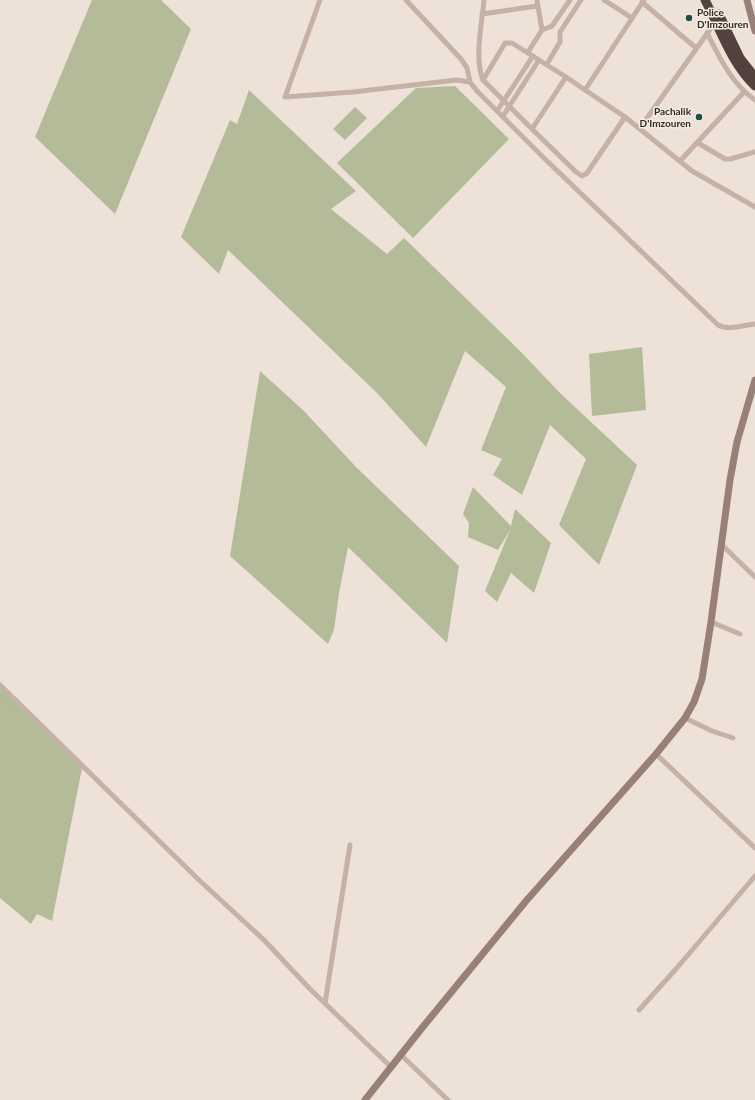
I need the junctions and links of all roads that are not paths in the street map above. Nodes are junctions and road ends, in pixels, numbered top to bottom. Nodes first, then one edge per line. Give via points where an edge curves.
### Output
1 (320, 0) edge
2 (406, 0) edge
3 (484, 0) edge
4 (570, 0) edge
5 (581, 0) edge
6 (604, 0) edge
7 (705, 0) edge
8 (712, 0) edge
9 (747, 0) edge
10 (643, 1) edge
11 (537, 3) edge
12 (482, 14) junction
13 (632, 18) junction
14 (716, 21) junction
15 (552, 26) junction
16 (542, 30) junction
17 (755, 31) edge
18 (560, 32) junction
19 (707, 32) junction
20 (696, 48) junction
21 (530, 54) junction
22 (539, 60) junction
23 (547, 64) junction
24 (566, 77) junction
25 (755, 77) edge
26 (483, 80) junction
27 (470, 82) junction
28 (755, 86) edge
29 (585, 90) junction
30 (744, 92) junction
31 (755, 100) edge
32 (504, 102) junction
33 (509, 107) junction
34 (497, 111) junction
35 (503, 116) junction
36 (624, 117) junction
37 (640, 128) junction
38 (532, 129) junction
39 (698, 143) junction
40 (755, 152) edge
41 (680, 161) junction
42 (755, 207) edge
43 (755, 324) edge
44 (755, 380) edge
45 (720, 544) junction
46 (755, 577) edge
47 (711, 622) junction
48 (740, 634) dead end
49 (0, 685) edge
50 (685, 718) junction
51 (733, 738) dead end
52 (656, 754) junction
53 (350, 845) dead end
54 (755, 848) edge
55 (755, 876) edge
56 (324, 1003) junction
57 (639, 1010) dead end
58 (400, 1054) junction
59 (391, 1067) junction
60 (365, 1100) edge
61 (448, 1100) edge

1 - 27 street via 285,97 456,80
2 - 27 street via 461,58 467,68
3 - 12 street
4 - 15 street
5 - 18 street
6 - 13 street
7 - 14 highway
8 - 25 highway via 740,58
9 - 17 main road
10 - 13 street
10 - 20 street
11 - 12 street
11 - 16 street
12 - 26 street via 478,60
13 - 29 street
14 - 19 street
14 - 28 highway via 733,58
15 - 16 street
15 - 18 street
16 - 21 street
18 - 23 street via 560,42
19 - 20 street
19 - 30 street via 728,73
20 - 37 street
21 - 22 street
21 - 26 street via 512,43 505,43
21 - 32 street
22 - 23 street
22 - 33 street
23 - 24 street
24 - 29 street
24 - 38 street
26 - 32 street
27 - 34 street
29 - 36 street
30 - 31 street
30 - 39 street
32 - 33 street
32 - 34 street
33 - 35 street
33 - 38 street
34 - 35 street
35 - 43 street via 718,325 730,328
36 - 37 street
36 - 38 street via 587,173 582,176
37 - 41 street
39 - 40 street via 730,160
39 - 41 street
41 - 42 street via 705,179
44 - 45 main road via 737,442
45 - 46 street
45 - 47 main road
47 - 48 street
47 - 50 main road via 699,689
49 - 56 street via 199,880 264,940
50 - 51 street
50 - 52 main road
52 - 54 street
52 - 58 main road via 526,901
53 - 56 street
55 - 57 street
56 - 59 street
58 - 59 main road
58 - 61 street
59 - 60 main road

